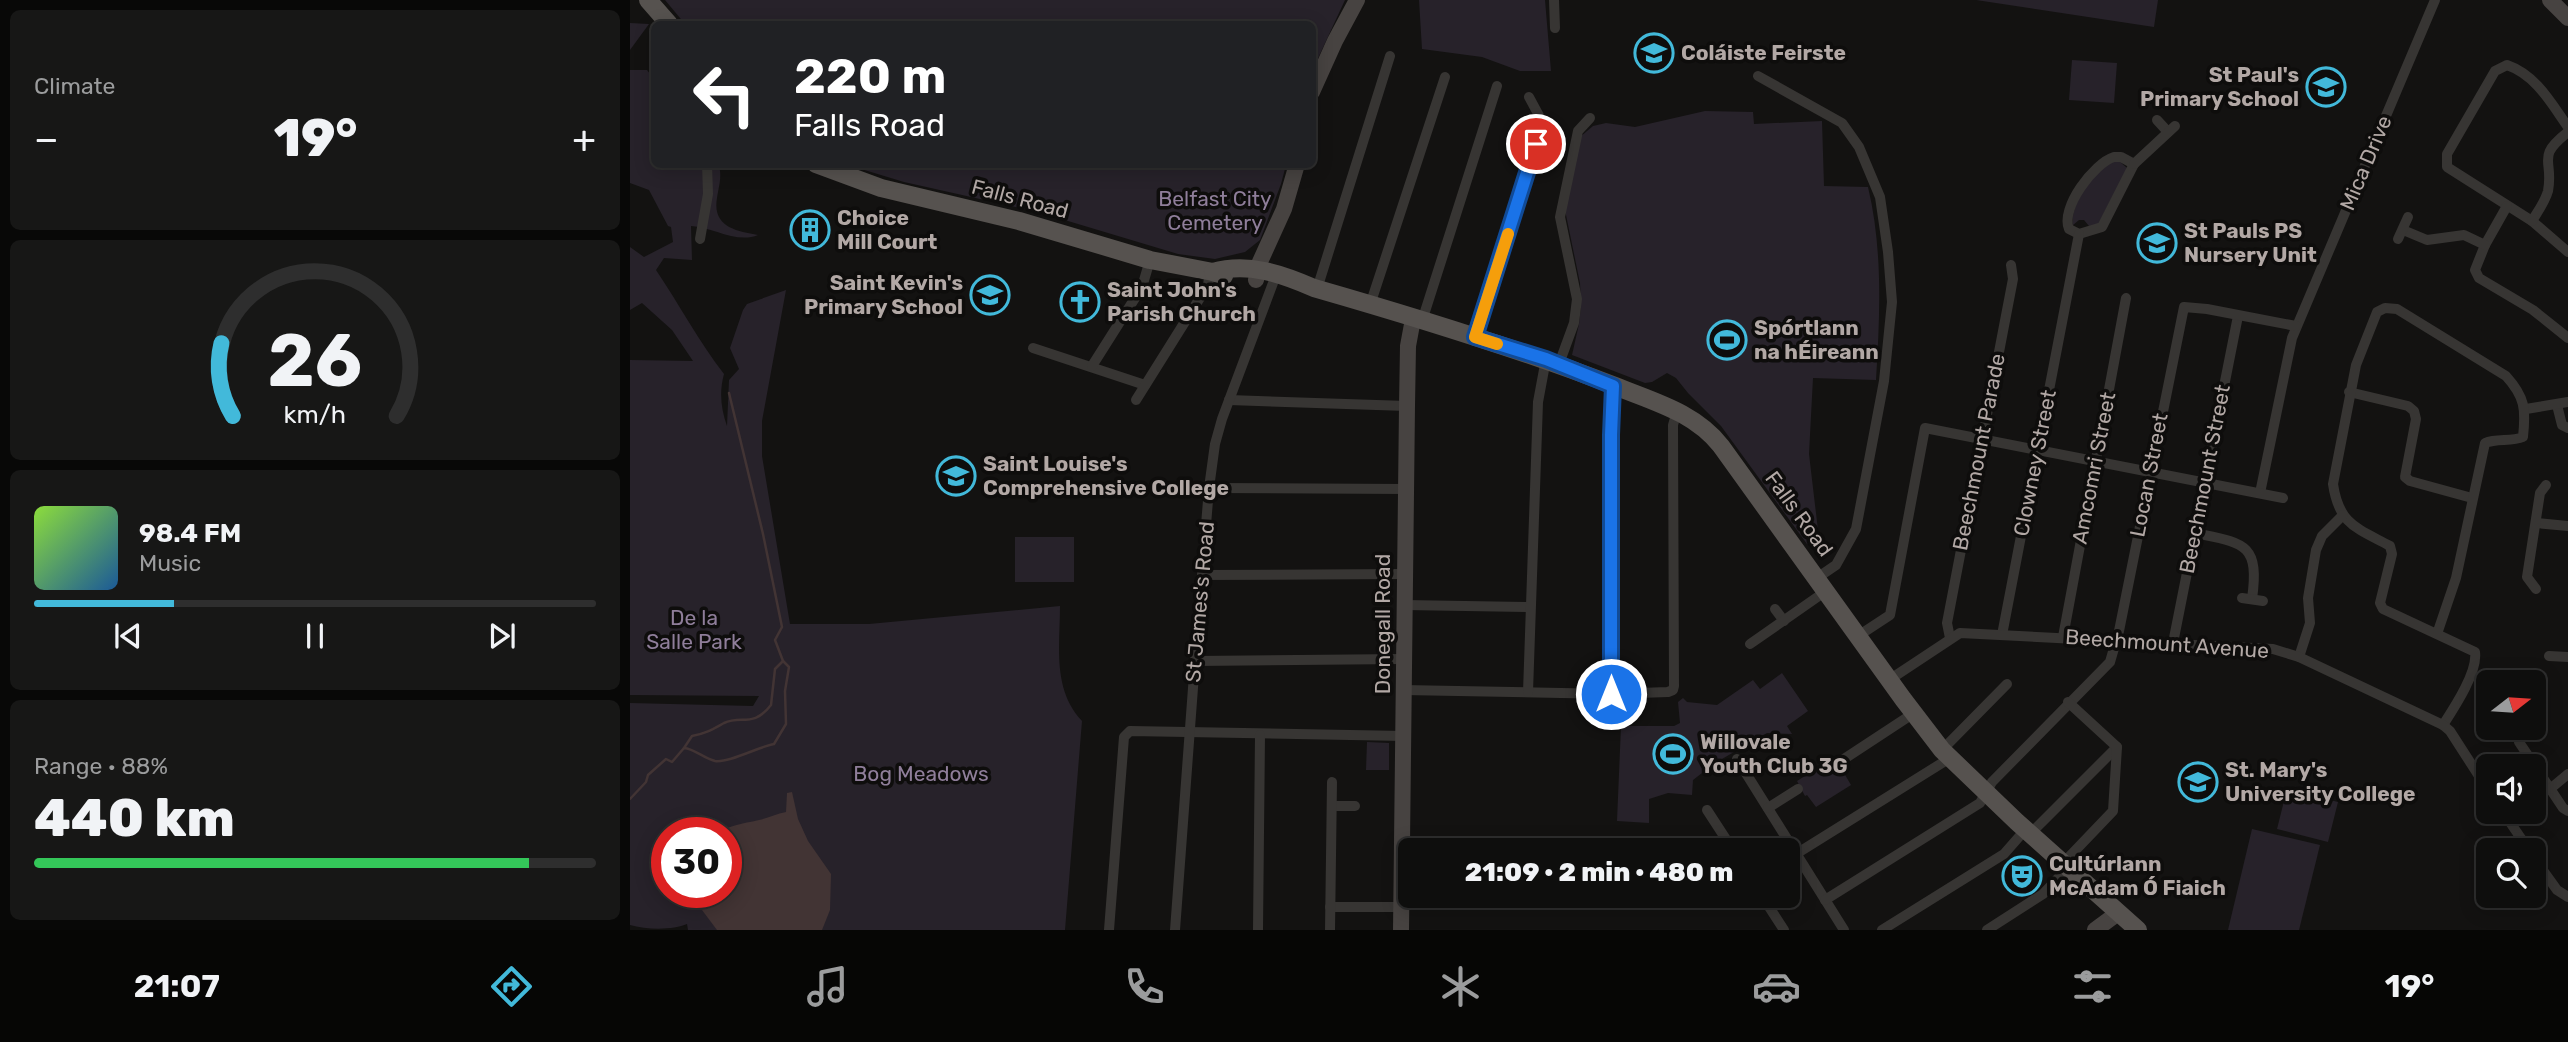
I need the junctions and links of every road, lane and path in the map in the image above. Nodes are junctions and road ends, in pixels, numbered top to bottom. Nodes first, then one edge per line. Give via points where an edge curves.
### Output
1 (648, 0) edge
2 (1357, 0) edge
3 (1554, 0) edge
4 (2435, 0) edge
5 (2550, 0) edge
6 (2568, 18) edge
7 (666, 21) edge
8 (1555, 28) dead end
9 (1390, 56) dead end
10 (1758, 76) dead end
11 (1445, 77) dead end
12 (1316, 83) edge
13 (1497, 86) dead end
14 (1529, 97) dead end
15 (1590, 118) dead end
16 (2157, 120) dead end
17 (2568, 129) edge
18 (2134, 164) junction
19 (707, 168) edge
20 (827, 168) edge
21 (1296, 168) edge
22 (2507, 206) junction
23 (2408, 217) dead end
24 (2532, 221) junction
25 (2079, 234) junction
26 (700, 239) dead end
27 (1271, 239) junction
28 (2486, 245) junction
29 (2568, 252) edge
30 (1150, 260) junction
31 (2011, 265) dead end
32 (1212, 272) junction
33 (1267, 277) junction
34 (1315, 289) junction
35 (2126, 298) dead end
36 (1370, 305) junction
37 (2238, 316) junction
38 (1418, 320) junction
39 (2296, 326) junction
40 (1475, 337) junction
41 (2568, 338) edge
42 (1033, 348) dead end
43 (1552, 362) junction
44 (1092, 366) junction
45 (1145, 385) junction
46 (1613, 386) junction
47 (2349, 392) junction
48 (1136, 400) dead end
49 (1229, 400) junction
50 (2563, 404) edge
51 (1407, 406) junction
52 (2526, 409) junction
53 (1677, 411) junction
54 (2568, 428) edge
55 (1983, 438) junction
56 (2038, 449) junction
57 (2096, 461) junction
58 (2150, 471) junction
59 (2205, 482) junction
60 (2546, 485) dead end
61 (1209, 488) junction
62 (1406, 489) junction
63 (2260, 493) junction
64 (2283, 498) dead end
65 (2472, 498) junction
66 (2343, 515) junction
67 (2536, 523) junction
68 (2568, 526) edge
69 (2194, 533) junction
70 (1404, 574) junction
71 (1202, 575) junction
72 (1821, 585) junction
73 (2536, 589) dead end
74 (2252, 599) dead end
75 (1404, 605) junction
76 (1530, 607) junction
77 (1775, 609) dead end
78 (1783, 621) junction
79 (2437, 634) junction
80 (2002, 635) junction
81 (1858, 636) junction
82 (1950, 638) junction
83 (2063, 638) junction
84 (2116, 639) junction
85 (2173, 643) junction
86 (1750, 644) dead end
87 (2549, 656) dead end
88 (2299, 657) junction
89 (2568, 657) edge
90 (1403, 659) junction
91 (1195, 661) junction
92 (1889, 680) junction
93 (2007, 684) dead end
94 (1403, 690) junction
95 (1528, 692) junction
96 (1611, 694) junction
97 (2068, 702) junction
98 (1914, 713) junction
99 (2444, 725) junction
100 (1190, 733) junction
101 (1260, 735) junction
102 (1404, 736) junction
103 (2519, 741) dead end
104 (2117, 747) junction
105 (1946, 754) junction
106 (1737, 759) dead end
107 (1844, 759) dead end
108 (2476, 771) edge
109 (2568, 774) edge
110 (1332, 782) dead end
111 (1798, 789) dead end
112 (2550, 789) junction
113 (1985, 793) junction
114 (1332, 806) junction
115 (1355, 806) dead end
116 (1768, 808) junction
117 (1707, 810) dead end
118 (2568, 811) edge
119 (2027, 832) junction
120 (1403, 838) edge
121 (1725, 838) edge
122 (1783, 838) edge
123 (1800, 851) edge
124 (2066, 866) junction
125 (1800, 867) edge
126 (2546, 875) edge
127 (2568, 897) edge
128 (1825, 901) junction
129 (1330, 907) junction
130 (1398, 907) edge
131 (1402, 908) edge
132 (1770, 908) edge
133 (2118, 913) junction
134 (1109, 930) edge
135 (1175, 930) edge
136 (1258, 930) edge
137 (1330, 930) edge
138 (1401, 930) edge
139 (1784, 930) edge
140 (1844, 930) edge
141 (1882, 930) edge
142 (1987, 930) edge
143 (2095, 930) edge
144 (2138, 930) edge

1 - 7 main road
2 - 12 street
3 - 8 street
4 - 39 street, Mica Drive
5 - 6 street
9 - 34 street
10 - 72 street via 1842,123 1860,146 1880,197 1888,253 1892,302 1884,381 1856,529
11 - 36 street
13 - 38 street
14 - 40 street via 1543,123
15 - 43 street via 1578,131 1560,217 1577,299 1574,323
16 - 18 street via 2172,129
17 - 22 street via 2537,83 2507,65 2496,71 2447,154 2447,167
17 - 24 street via 2547,153 2548,189
18 - 25 street via 2102,227
18 - 25 street via 2121,157 2108,159 2079,191 2066,217 2069,229
19 - 26 street
20 - 30 main road, Falls Road via 872,185 1019,221
21 - 27 street
22 - 24 street
22 - 28 street
23 - 28 street via 2400,235 2427,240 2464,234
24 - 29 street
25 - 56 street, Clowney Street
27 - 33 street
27 - 33 street via 1273,258
28 - 41 street via 2475,270 2479,278 2533,310
30 - 32 main road, Falls Road
30 - 44 street via 1142,287
31 - 55 street, Beechmount Parade via 2013,279
32 - 33 main road, Falls Road via 1228,278
32 - 45 street
33 - 34 main road, Falls Road
33 - 49 street, St James's Road
34 - 36 main road, Falls Road
35 - 57 street, Amcomri Street
36 - 38 main road, Falls Road
37 - 39 street
37 - 58 street, Locan Street via 2189,306 2182,310
37 - 59 street, Beechmount Street
38 - 40 main road, Falls Road
38 - 51 street, Donegall Road via 1408,346
39 - 63 street, Mica Drive
40 - 43 main road, Falls Road
42 - 44 street
43 - 46 main road, Falls Road
43 - 76 street via 1538,402
44 - 45 street
45 - 48 street
46 - 53 main road, Falls Road
46 - 96 street
47 - 52 street via 2376,312 2397,309 2505,376
47 - 65 street via 2414,411 2405,477
47 - 66 street via 2333,484
49 - 51 street
49 - 61 street, St James's Road via 1215,444
50 - 52 street
50 - 54 street via 2563,425
51 - 62 street, Donegall Road
52 - 65 street via 2523,437 2485,443
53 - 72 main road, Falls Road via 1712,434
53 - 96 street via 1673,425 1674,686 1668,692
55 - 56 street
55 - 81 street via 1925,428 1891,615
55 - 82 street, Beechmount Parade via 1947,623
56 - 57 street
56 - 80 street, Clowney Street
57 - 58 street
57 - 83 street, Amcomri Street
58 - 59 street
58 - 84 street, Locan Street
59 - 63 street
59 - 69 street, Beechmount Street
60 - 67 street via 2540,493
61 - 62 street
61 - 71 street, St James's Road
62 - 70 street, Donegall Road
63 - 64 street
65 - 79 street via 2456,578
66 - 79 street via 2356,530 2390,546 2383,609
66 - 88 street via 2322,536 2316,550 2308,598 2310,622
67 - 68 street
67 - 73 street via 2527,576
69 - 74 street via 2246,547 2255,577
69 - 85 street, Beechmount Street
70 - 71 street
70 - 75 street, Donegall Road
71 - 91 street, St James's Road
72 - 78 street
72 - 81 main road, Falls Road
75 - 76 street
75 - 90 street, Donegall Road
76 - 95 street
77 - 78 street
78 - 86 street
79 - 99 street via 2475,652 2476,660
80 - 82 street, Beechmount Avenue via 1960,633
80 - 83 street, Beechmount Avenue
81 - 92 main road, Falls Road
82 - 92 street, Beechmount Avenue
83 - 84 street, Beechmount Avenue
84 - 85 street, Beechmount Avenue
84 - 97 street, Locan Street via 2110,662
85 - 88 street, Beechmount Avenue via 2273,649
87 - 89 street
88 - 99 street, Beechmount Avenue
90 - 91 street
90 - 94 street, Donegall Road
91 - 100 street, St James's Road
92 - 98 main road, Falls Road
93 - 105 street
94 - 95 street
94 - 102 street, Donegall Road
95 - 96 street
97 - 104 street
97 - 113 street, Locan Street
98 - 105 main road, Falls Road
98 - 107 street
99 - 108 street
100 - 101 street
100 - 134 street via 1130,731 1124,737
100 - 135 street, St James's Road
101 - 102 street
101 - 136 street
102 - 120 street, Donegall Road
103 - 112 street
104 - 119 street
104 - 124 street via 2113,811 2069,857
105 - 113 main road, Falls Road
105 - 123 street
106 - 116 street
109 - 112 street
110 - 114 street
111 - 116 street
112 - 118 street
113 - 119 main road, Falls Road
113 - 128 street, Locan Street via 1980,803
114 - 115 street
114 - 129 street
116 - 122 street
117 - 121 street
119 - 124 main road, Falls Road
119 - 141 street via 1996,859
124 - 133 main road, Falls Road
124 - 142 street via 2043,894
125 - 128 street
126 - 127 street
128 - 140 street
129 - 130 street
129 - 137 street
131 - 138 street, Donegall Road
132 - 139 street
133 - 143 street
133 - 144 main road, Falls Road

